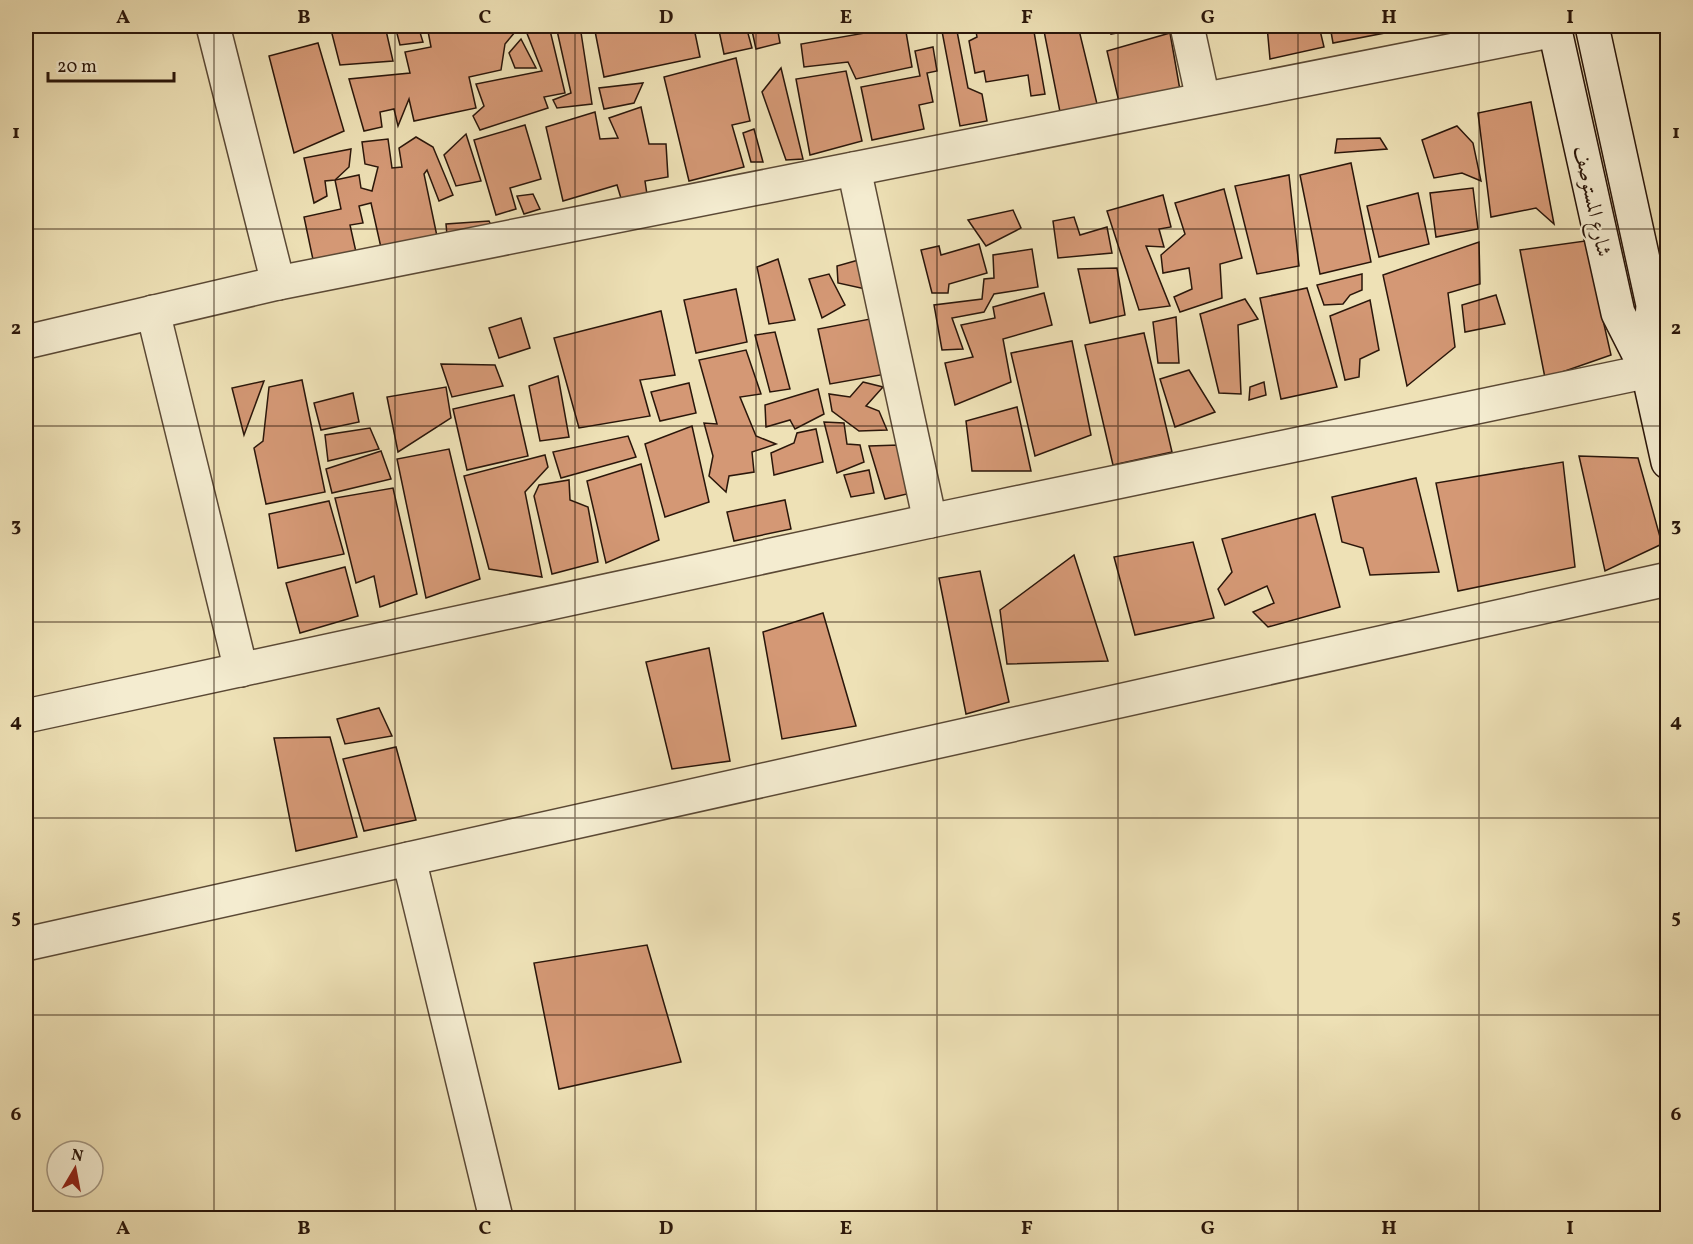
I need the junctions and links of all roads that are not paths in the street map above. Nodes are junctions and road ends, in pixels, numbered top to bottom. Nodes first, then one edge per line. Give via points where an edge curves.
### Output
1 (213, 26) edge
2 (1187, 26) edge
3 (1592, 26) edge
4 (1562, 27) edge
5 (1203, 99) junction
6 (854, 169) junction
7 (278, 284) junction
8 (153, 312) junction
9 (26, 342) edge
10 (1658, 369) edge
11 (1668, 462) edge
12 (930, 521) junction
13 (1668, 579) edge
14 (241, 670) junction
15 (26, 716) edge
16 (410, 859) junction
17 (26, 944) edge
18 (496, 1218) edge

1 - 7 street
2 - 5 street
3 - 10 street, شارع المستوصف via 1653,305
4 - 5 street
4 - 10 street, شارع المستوصف via 1618,312
5 - 6 street
6 - 7 street
6 - 12 street
7 - 8 street
8 - 9 street
8 - 14 street
10 - 11 street, شارع المستوصف
10 - 12 street
12 - 14 street
13 - 16 street
14 - 15 street
16 - 17 street
16 - 18 street

